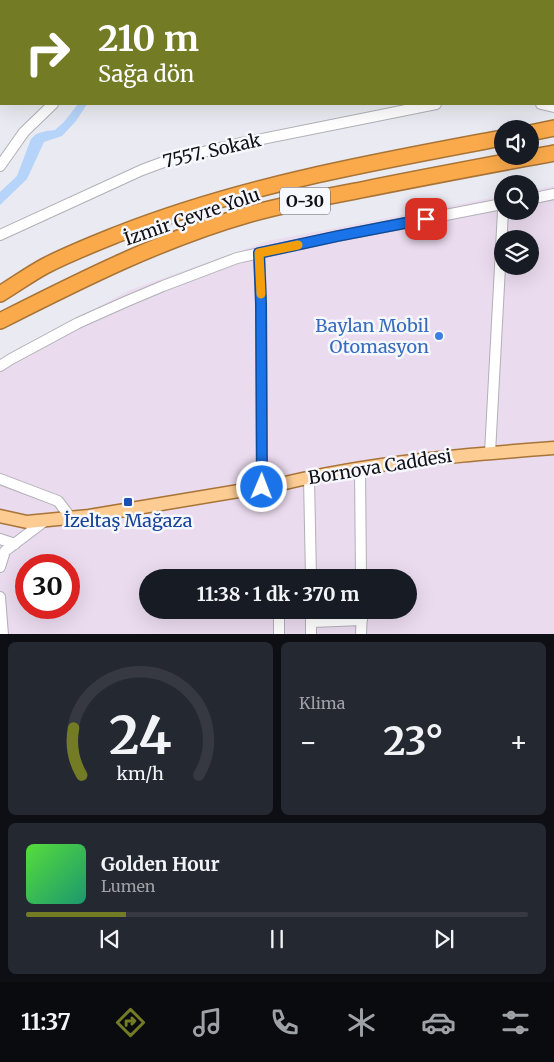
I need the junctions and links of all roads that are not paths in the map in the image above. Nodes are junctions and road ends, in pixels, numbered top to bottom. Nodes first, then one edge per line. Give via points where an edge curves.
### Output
1 (52, 105) edge
2 (431, 105) edge
3 (554, 128) edge
4 (539, 131) edge
5 (494, 140) edge
6 (554, 153) edge
7 (0, 166) edge
8 (554, 194) edge
9 (539, 197) edge
10 (494, 206) edge
11 (503, 220) edge
12 (0, 235) edge
13 (259, 253) junction
14 (45, 266) junction
15 (68, 286) junction
16 (0, 290) edge
17 (0, 294) edge
18 (0, 321) edge
19 (0, 329) edge
20 (0, 366) edge
21 (554, 448) edge
22 (490, 453) junction
23 (360, 468) junction
24 (309, 477) junction
25 (0, 479) edge
26 (262, 487) junction
27 (0, 516) edge
28 (71, 518) junction
29 (46, 520) junction
30 (0, 539) edge
31 (15, 544) junction
32 (0, 567) edge
33 (311, 569) edge
34 (361, 569) edge
35 (0, 597) edge
36 (279, 619) edge
37 (312, 619) edge
38 (333, 619) edge
39 (362, 619) edge
40 (312, 622) junction
41 (3, 634) edge
42 (279, 634) edge
43 (311, 634) edge
44 (361, 634) edge

1 - 7 street via 24,132
2 - 12 street, 7557. Sokak via 169,160
3 - 4 highway
5 - 14 highway, İzmir Çevre Yolu / O-30 via 275,184 210,202 144,224
6 - 15 highway, İzmir Çevre Yolu / O-30 via 288,204 140,253
8 - 9 street
10 - 13 street
11 - 22 street
13 - 20 street via 237,258 125,302
13 - 26 street
14 - 16 highway
14 - 17 highway, İzmir Çevre Yolu / O-30
15 - 18 highway, İzmir Çevre Yolu / O-30
15 - 19 highway
21 - 22 main road, Bornova Caddesi
22 - 23 main road, Bornova Caddesi
23 - 24 main road, Bornova Caddesi
23 - 34 street
24 - 26 main road, Bornova Caddesi
24 - 33 street
25 - 28 street via 58,501
26 - 28 main road, Bornova Caddesi
27 - 29 main road, Bornova Caddesi via 27,522
28 - 29 main road, Bornova Caddesi
29 - 31 street
30 - 31 street
31 - 32 street via 5,552
35 - 41 street
36 - 42 street
37 - 40 street
38 - 40 street
39 - 44 street
40 - 43 street

